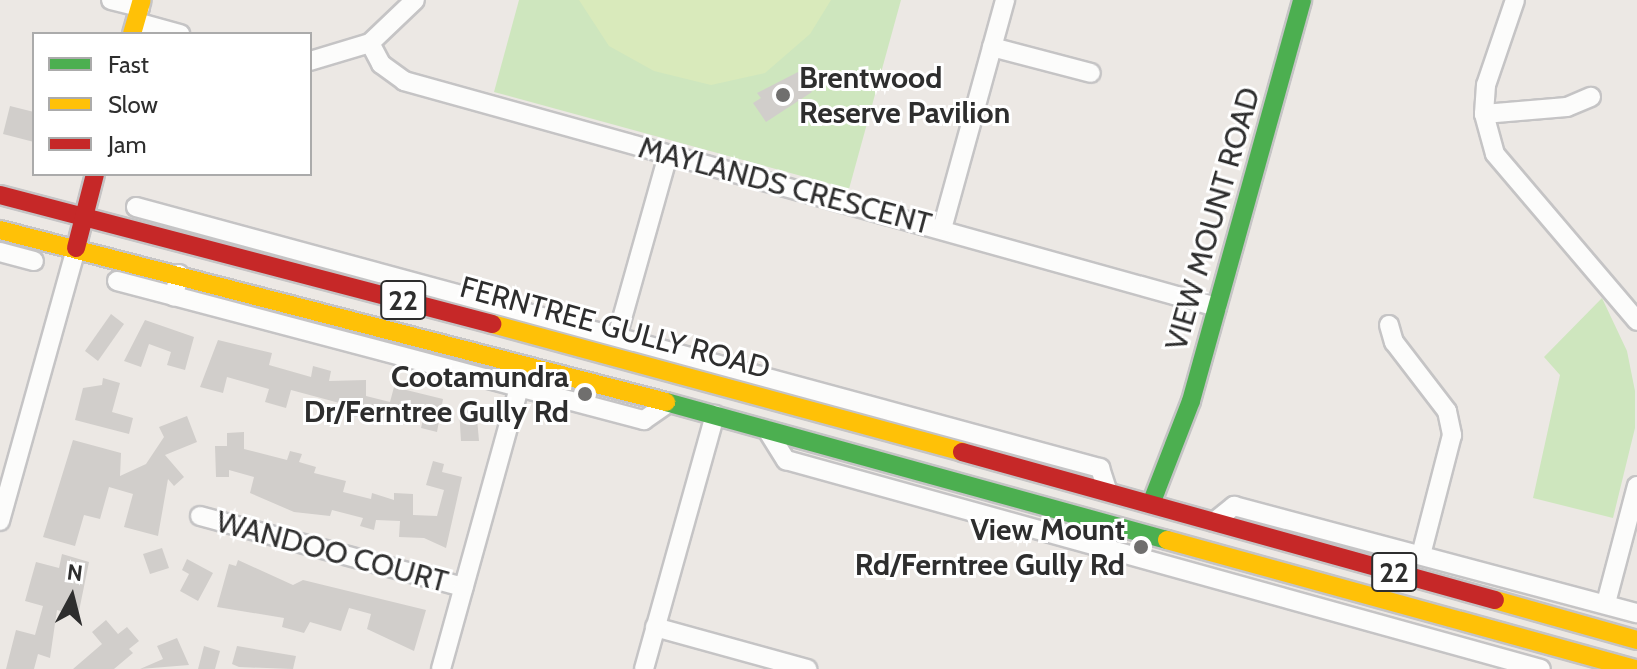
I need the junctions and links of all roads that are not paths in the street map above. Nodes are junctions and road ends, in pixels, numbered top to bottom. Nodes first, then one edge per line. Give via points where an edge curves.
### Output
1 (111, 0) edge
2 (415, 0) edge
3 (1005, 0) edge
4 (1302, 0) edge
5 (1515, 0) edge
6 (138, 16) edge
7 (175, 32) edge
8 (370, 43) junction
9 (992, 47) junction
10 (312, 60) edge
11 (1091, 73) dead end
12 (1591, 97) dead end
13 (1484, 114) junction
14 (668, 155) junction
15 (94, 176) edge
16 (0, 195) edge
17 (136, 207) dead end
18 (84, 218) junction
19 (942, 229) junction
20 (0, 230) edge
21 (281, 244) junction
22 (76, 248) junction
23 (0, 252) edge
24 (34, 261) dead end
25 (276, 266) junction
26 (179, 274) junction
27 (117, 281) dead end
28 (174, 296) junction
29 (1217, 307) junction
30 (1637, 321) edge
31 (1389, 325) dead end
32 (618, 333) junction
33 (722, 385) junction
34 (519, 387) junction
35 (668, 403) junction
36 (715, 415) junction
37 (767, 430) junction
38 (9, 452) edge
39 (1175, 452) junction
40 (1637, 486) edge
41 (1108, 492) junction
42 (1151, 504) junction
43 (1053, 508) junction
44 (1184, 513) junction
45 (200, 516) dead end
46 (0, 521) edge
47 (1214, 522) junction
48 (1047, 532) junction
49 (1154, 535) junction
50 (1421, 555) junction
51 (464, 587) junction
52 (1606, 603) junction
53 (1637, 613) edge
54 (655, 627) junction
55 (1637, 640) edge
56 (441, 669) edge
57 (644, 669) edge
58 (807, 669) edge
59 (1541, 669) edge
60 (1636, 669) edge

1 - 6 street
2 - 8 street
3 - 9 street
4 - 29 main road, VIEW MOUNT ROAD
5 - 13 street via 1486,85
6 - 7 street
8 - 10 street
8 - 14 street, MAYLANDS CRESCENT via 381,64 404,81
9 - 11 street
9 - 19 street
12 - 13 street via 1567,107
13 - 30 street via 1495,154
14 - 19 street, MAYLANDS CRESCENT
14 - 32 street
15 - 18 main road
16 - 18 main road, FERNTREE GULLY ROAD / 22
17 - 21 street
18 - 22 main road
18 - 25 main road, FERNTREE GULLY ROAD / 22
19 - 29 street, MAYLANDS CRESCENT
20 - 22 main road, FERNTREE GULLY ROAD / 22
21 - 25 street
21 - 32 street
22 - 26 main road, FERNTREE GULLY ROAD / 22
22 - 38 street
23 - 24 street
25 - 33 main road, FERNTREE GULLY ROAD / 22
26 - 28 street
26 - 35 main road, FERNTREE GULLY ROAD / 22
27 - 28 street
28 - 34 street
29 - 39 main road, VIEW MOUNT ROAD
31 - 50 street via 1394,342 1447,411 1452,435
32 - 41 street via 1100,468
33 - 36 main road
33 - 41 main road, FERNTREE GULLY ROAD / 22
34 - 35 street via 644,420
34 - 51 street
35 - 36 main road, FERNTREE GULLY ROAD / 22
36 - 37 main road, FERNTREE GULLY ROAD / 22
36 - 54 street
37 - 43 main road, FERNTREE GULLY ROAD / 22
37 - 48 street, FERNTREE GULLY ROAD via 786,460
38 - 46 street
39 - 42 main road, VIEW MOUNT ROAD
39 - 44 main road, VIEW MOUNT ROAD via 1175,495
40 - 52 street
41 - 42 main road, FERNTREE GULLY ROAD / 22
42 - 44 main road, FERNTREE GULLY ROAD / 22
42 - 49 main road
43 - 48 street
43 - 49 main road, FERNTREE GULLY ROAD / 22
44 - 47 main road, FERNTREE GULLY ROAD / 22
45 - 51 street, WANDOO COURT
47 - 50 street via 1234,506
47 - 55 main road, FERNTREE GULLY ROAD / 22
48 - 59 street, FERNTREE GULLY ROAD
49 - 60 main road, FERNTREE GULLY ROAD / 22
50 - 52 street
51 - 56 street
52 - 53 street
54 - 57 street
54 - 58 street

